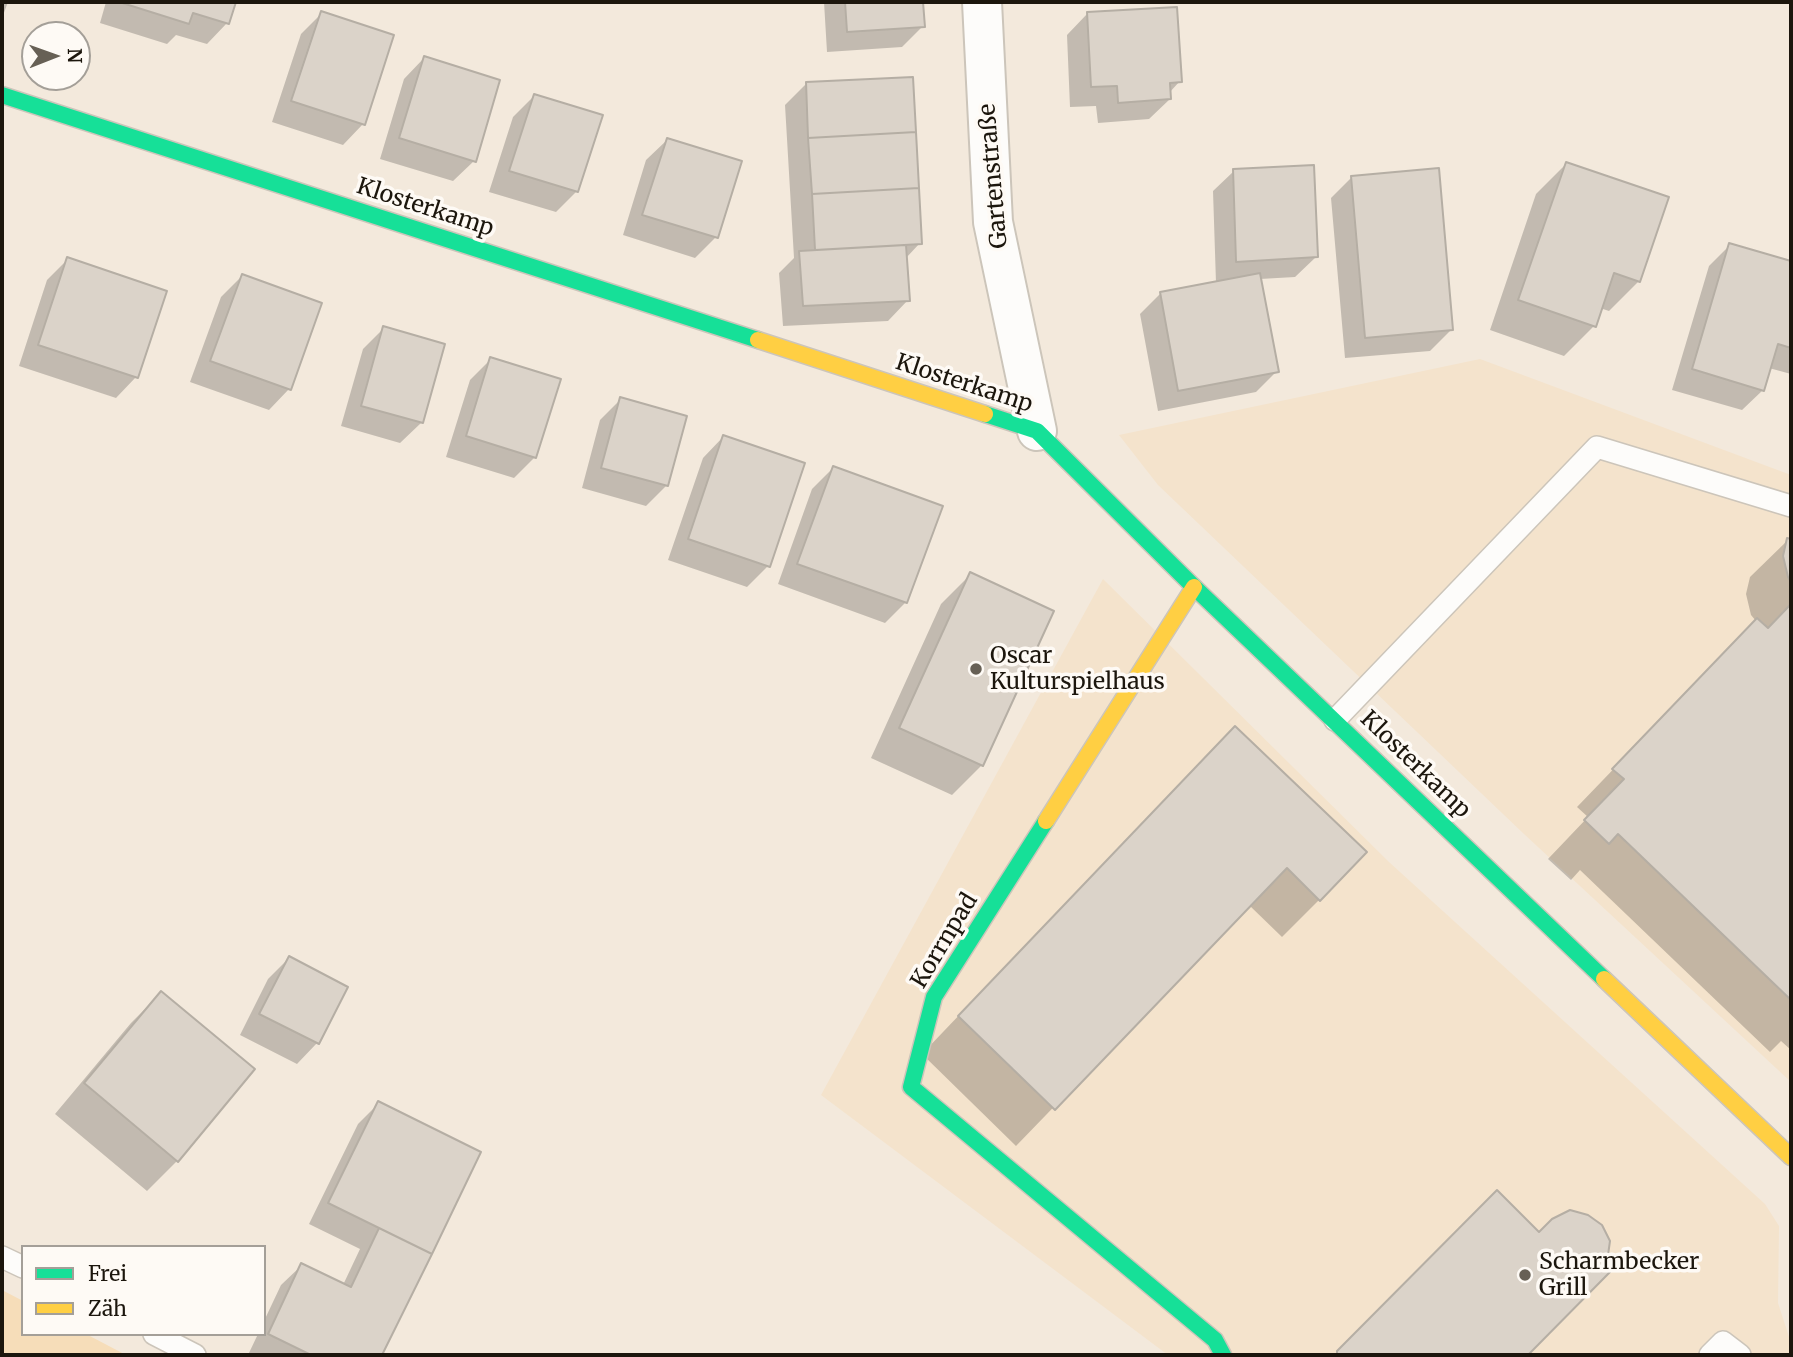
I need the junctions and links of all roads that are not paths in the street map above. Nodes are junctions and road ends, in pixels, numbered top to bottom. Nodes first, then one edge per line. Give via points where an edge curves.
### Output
1 (982, 2) edge
2 (2, 95) edge
3 (1037, 431) junction
4 (1791, 506) edge
5 (1194, 587) junction
6 (1335, 720) junction
7 (1791, 1157) edge
8 (2, 1257) edge
9 (21, 1266) edge
10 (158, 1336) edge
11 (195, 1355) edge
12 (1223, 1355) edge
13 (1710, 1355) edge
14 (1740, 1355) edge

1 - 3 street, Gartenstraße via 993,222
2 - 3 street, Klosterkamp
3 - 5 street, Klosterkamp
4 - 6 lane via 1597,447
5 - 6 street, Klosterkamp
5 - 12 street, Korrnpad via 934,997 911,1087 1215,1340
6 - 7 street, Klosterkamp
8 - 9 lane
10 - 11 lane
13 - 14 lane via 1723,1342

